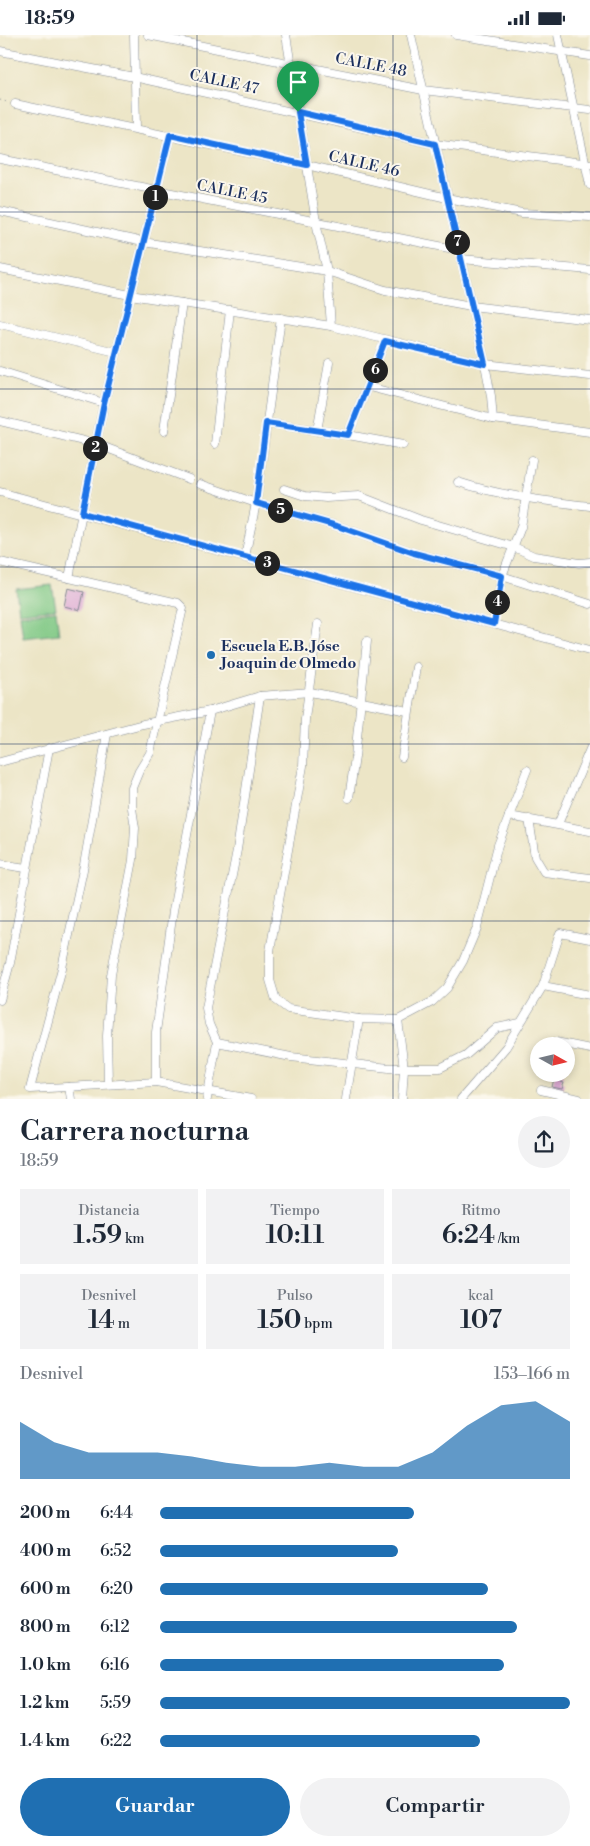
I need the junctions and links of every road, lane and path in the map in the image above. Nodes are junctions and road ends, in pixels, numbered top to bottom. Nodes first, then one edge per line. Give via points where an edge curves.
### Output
1 (134, 35) edge
2 (148, 35) edge
3 (286, 35) edge
4 (411, 35) edge
5 (456, 35) edge
6 (558, 35) edge
7 (0, 51) edge
8 (560, 52) junction
9 (590, 56) edge
10 (291, 64) junction
11 (134, 77) junction
12 (423, 90) junction
13 (15, 104) dead end
14 (573, 108) junction
15 (590, 110) edge
16 (298, 112) junction
17 (136, 128) junction
18 (170, 135) junction
19 (435, 144) junction
20 (0, 159) edge
21 (588, 164) edge
22 (307, 165) junction
23 (590, 185) edge
24 (156, 192) junction
25 (447, 198) junction
26 (0, 211) edge
27 (590, 217) edge
28 (316, 222) junction
29 (143, 242) junction
30 (459, 251) junction
31 (461, 259) junction
32 (0, 269) edge
33 (590, 270) edge
34 (327, 271) junction
35 (130, 295) junction
36 (182, 303) junction
37 (471, 306) junction
38 (230, 311) junction
39 (281, 318) junction
40 (590, 320) edge
41 (0, 324) edge
42 (331, 326) junction
43 (385, 341) junction
44 (116, 352) junction
45 (329, 363) dead end
46 (485, 364) junction
47 (0, 371) edge
48 (590, 376) edge
49 (369, 387) junction
50 (104, 403) junction
51 (493, 419) junction
52 (0, 421) edge
53 (266, 423) junction
54 (164, 431) dead end
55 (317, 431) junction
56 (590, 432) edge
57 (348, 435) junction
58 (96, 443) junction
59 (215, 444) dead end
60 (403, 445) dead end
61 (532, 460) dead end
62 (189, 479) dead end
63 (458, 482) dead end
64 (200, 484) dead end
65 (284, 489) dead end
66 (0, 492) edge
67 (526, 499) junction
68 (256, 503) junction
69 (590, 506) edge
70 (82, 513) junction
71 (514, 547) junction
72 (245, 557) junction
73 (0, 562) edge
74 (590, 562) edge
75 (502, 576) junction
76 (69, 578) junction
77 (590, 604) edge
78 (318, 624) dead end
79 (494, 624) junction
80 (367, 641) dead end
81 (590, 650) edge
82 (416, 667) dead end
83 (310, 692) junction
84 (260, 696) junction
85 (360, 701) junction
86 (210, 711) junction
87 (408, 711) junction
88 (159, 720) junction
89 (107, 734) junction
90 (49, 748) junction
91 (590, 749) edge
92 (402, 757) dead end
93 (0, 762) edge
94 (526, 770) dead end
95 (349, 798) dead end
96 (509, 816) junction
97 (529, 819) junction
98 (558, 824) junction
99 (590, 831) edge
100 (0, 864) edge
101 (26, 868) junction
102 (590, 878) edge
103 (590, 939) edge
104 (0, 961) edge
105 (10, 963) junction
106 (543, 986) junction
107 (590, 995) edge
108 (0, 1000) edge
109 (359, 1019) junction
110 (398, 1020) junction
111 (520, 1023) junction
112 (217, 1042) junction
113 (575, 1046) edge
114 (590, 1049) edge
115 (353, 1063) junction
116 (404, 1069) junction
117 (156, 1082) junction
118 (108, 1084) junction
119 (70, 1087) junction
120 (541, 1090) dead end
121 (207, 1095) edge
122 (71, 1099) edge
123 (251, 1099) edge
124 (346, 1099) edge
125 (402, 1099) edge
126 (461, 1099) edge
127 (580, 1099) edge

1 - 11 street
2 - 10 street, CALLE 48
3 - 10 street
4 - 12 street
5 - 8 street
6 - 8 street
7 - 11 street, CALLE 47
8 - 9 street
8 - 14 street
10 - 12 street, CALLE 48
10 - 16 street
11 - 16 street, CALLE 47
11 - 17 street
12 - 14 street, CALLE 48
12 - 19 street
13 - 17 street, CALLE 46
14 - 15 street, CALLE 48
14 - 21 street
16 - 19 street, CALLE 47
16 - 22 street
17 - 18 street, CALLE 46
18 - 22 street, CALLE 46
18 - 24 street
19 - 21 street, CALLE 47
19 - 25 street
20 - 24 street, CALLE 45
21 - 23 street
22 - 25 street, CALLE 46
22 - 28 street
24 - 28 street, CALLE 45
24 - 29 street
25 - 27 street, CALLE 46 via 522,213
25 - 30 street
26 - 29 street
28 - 30 street, CALLE 45
28 - 34 street
29 - 34 street
29 - 35 street
30 - 31 street
31 - 33 street
31 - 37 street
32 - 35 street
34 - 37 street via 385,290
34 - 42 street
35 - 36 street
35 - 44 street
36 - 38 street
36 - 54 street
37 - 40 street
37 - 46 street
38 - 39 street
38 - 59 street
39 - 42 street
39 - 53 street
41 - 44 street
42 - 43 street
43 - 46 street
43 - 49 street
44 - 50 street
45 - 55 street
46 - 48 street
46 - 51 street
47 - 50 street
49 - 51 street
49 - 57 street
50 - 58 street
51 - 56 street
52 - 58 street
53 - 55 street
53 - 68 street
55 - 57 street
57 - 60 street
58 - 62 street
58 - 70 street
61 - 67 street
63 - 67 street
64 - 68 street
65 - 71 street via 326,498 359,496 421,520
66 - 70 street
67 - 69 street
67 - 71 street
68 - 72 street
68 - 75 street via 337,526 414,553
70 - 72 street
70 - 76 street
71 - 74 street via 534,556
71 - 75 street
72 - 79 street
73 - 76 street
75 - 77 street
75 - 79 street
76 - 88 street via 183,608
78 - 83 street
79 - 81 street
80 - 85 street
82 - 87 street
83 - 84 street
83 - 85 street
83 - 109 street via 296,811 270,951 270,980 276,1000 288,1009
84 - 86 street
84 - 112 street via 237,850 206,1008
85 - 87 street
85 - 95 street
86 - 88 street
86 - 117 street via 172,921 156,1032
87 - 92 street
88 - 89 street
88 - 118 street via 150,753 132,789 136,828 111,975
89 - 90 street
89 - 119 street via 62,968 30,1086 34,1091
90 - 93 street
90 - 101 street
91 - 98 street
94 - 96 street
96 - 97 street
96 - 110 street via 486,885 477,928 463,961 447,988 432,1002
97 - 98 street
97 - 102 street via 535,857 544,872
98 - 99 street
100 - 101 street
101 - 105 street
103 - 106 street via 559,934
104 - 105 street
105 - 108 street
106 - 107 street
106 - 111 street
109 - 110 street
109 - 115 street
110 - 116 street
111 - 116 street via 497,1028 466,1055 440,1067
111 - 126 street via 506,1047
112 - 115 street via 291,1057
112 - 121 street
113 - 114 street
115 - 116 street
115 - 124 street
116 - 125 street
117 - 118 street
117 - 121 street
118 - 119 street
119 - 122 street
120 - 127 street
121 - 123 street

